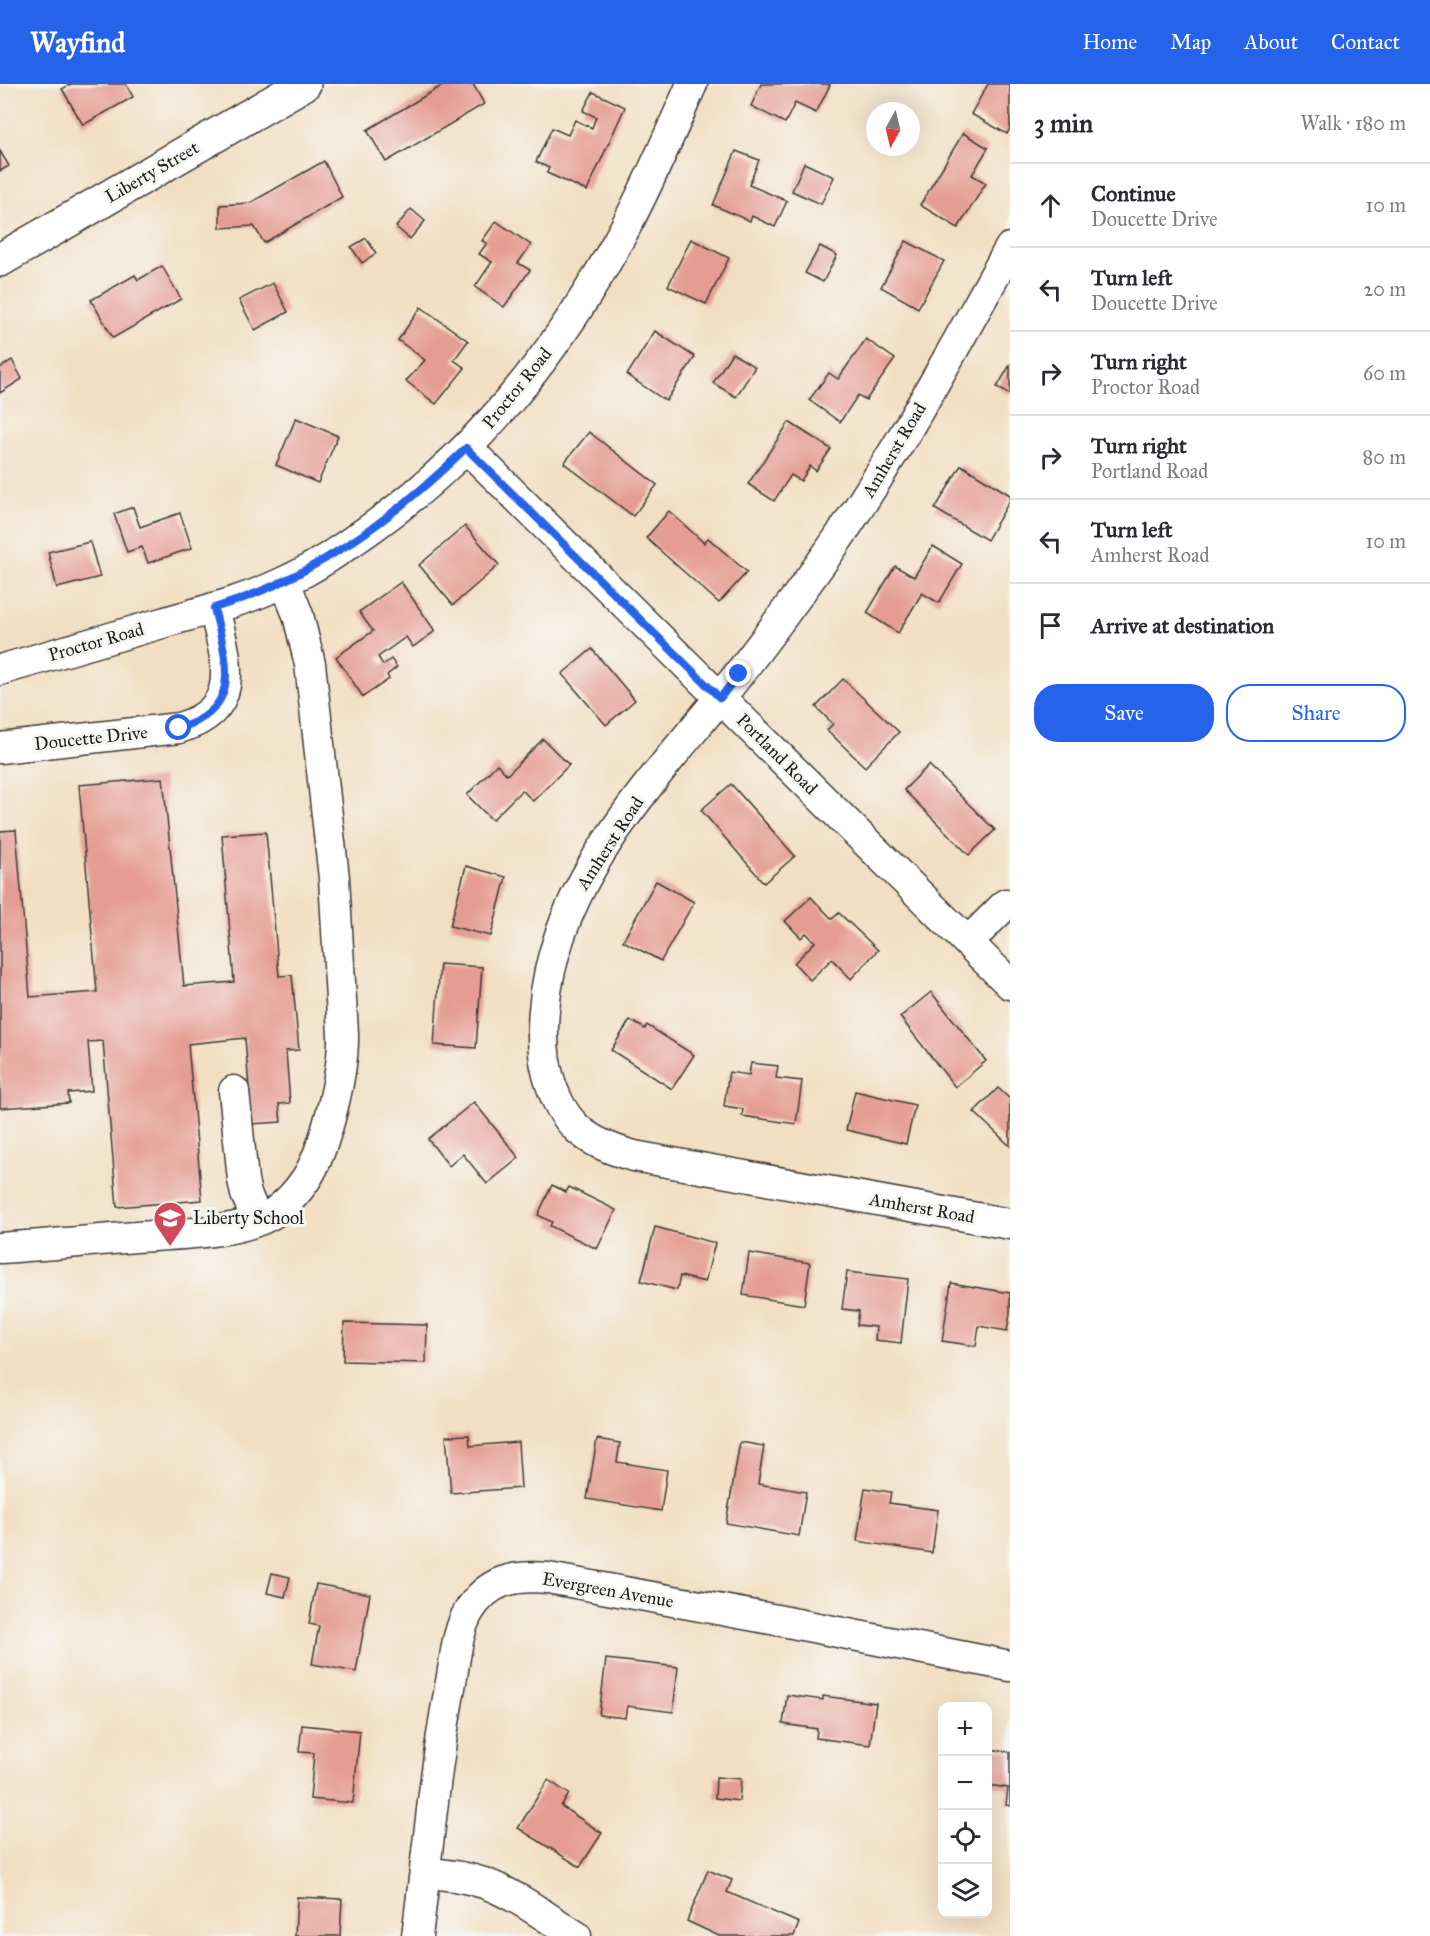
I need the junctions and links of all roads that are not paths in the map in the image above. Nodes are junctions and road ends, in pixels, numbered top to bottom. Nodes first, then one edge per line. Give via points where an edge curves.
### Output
1 (304, 84) edge
2 (692, 84) edge
3 (1010, 248) edge
4 (0, 260) edge
5 (466, 448) junction
6 (285, 582) junction
7 (214, 608) junction
8 (0, 670) edge
9 (720, 698) junction
10 (0, 748) edge
11 (1006, 904) dead end
12 (968, 942) junction
13 (1010, 984) edge
14 (234, 1091) dead end
15 (257, 1219) junction
16 (1010, 1224) edge
17 (0, 1248) edge
18 (1010, 1666) edge
19 (425, 1873) junction
20 (417, 1936) edge
21 (576, 1936) edge

1 - 4 main road, Liberty Street
2 - 5 street, Proctor Road via 645,189 586,295 528,378
3 - 9 street, Amherst Road via 865,498
5 - 6 street, Proctor Road via 398,509 331,556
5 - 9 street, Portland Road
6 - 7 street, Proctor Road
6 - 15 street via 310,664 333,870 344,1051 314,1166 285,1204
7 - 8 street, Proctor Road
7 - 10 street, Doucette Drive via 227,680 224,694 207,716 179,728
9 - 12 street, Portland Road
9 - 16 street, Amherst Road via 609,837 567,916 550,966 543,1020 545,1064 558,1104 588,1138 624,1153
11 - 12 street
12 - 13 street, Portland Road
14 - 15 street via 243,1180
15 - 17 street via 205,1231
18 - 19 street, Evergreen Avenue via 548,1578 502,1581 468,1612 462,1630 444,1727
19 - 20 street, Evergreen Avenue
19 - 21 street via 465,1878 493,1887

